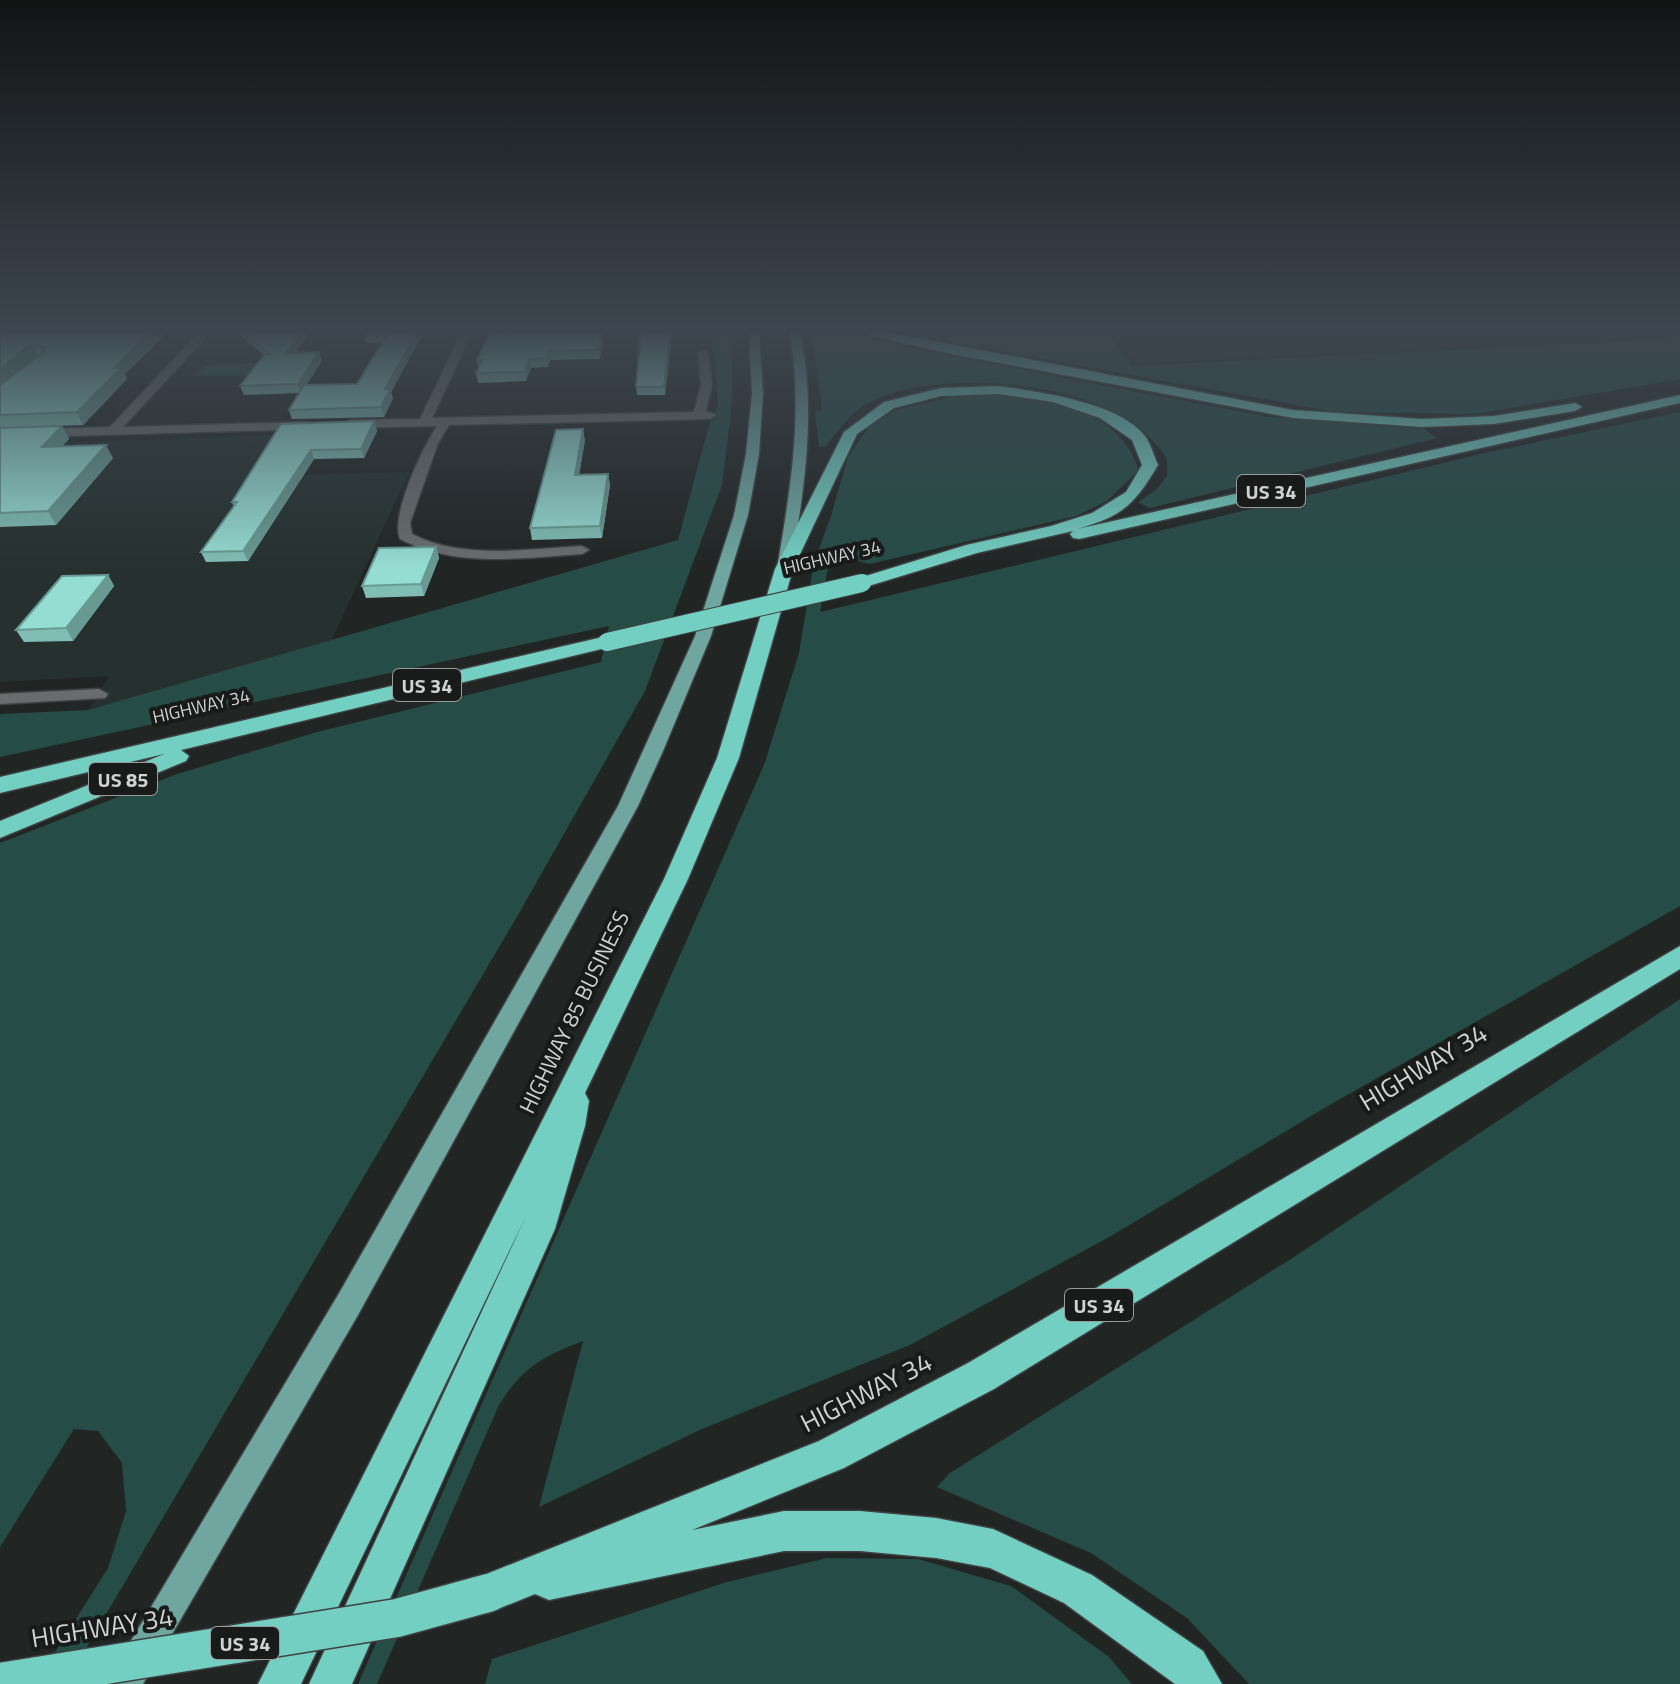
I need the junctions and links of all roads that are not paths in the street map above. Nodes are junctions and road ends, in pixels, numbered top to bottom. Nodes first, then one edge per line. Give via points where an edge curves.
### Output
1 (132, 411) edge
2 (429, 411) edge
3 (705, 411) edge
4 (756, 411) edge
5 (803, 411) edge
6 (879, 411) edge
7 (1097, 411) edge
8 (1275, 411) edge
9 (1549, 411) edge
10 (1628, 411) edge
11 (424, 422) junction
12 (445, 422) junction
13 (314, 425) edge
14 (329, 425) edge
15 (113, 431) junction
16 (0, 434) edge
17 (582, 550) dead end
18 (784, 569) junction
19 (862, 583) junction
20 (99, 694) dead end
21 (0, 699) edge
22 (247, 728) junction
23 (0, 785) edge
24 (0, 830) edge
25 (1680, 956) edge
26 (579, 1073) junction
27 (488, 1593) junction
28 (0, 1682) edge
29 (123, 1684) edge
30 (279, 1684) edge
31 (330, 1684) edge
32 (1201, 1684) edge

1 - 15 street
2 - 11 street
3 - 12 street via 704,415
4 - 29 main road via 736,534 695,657 628,806 348,1305
5 - 18 main road, HIGHWAY 85 BUSINESS via 805,438
6 - 18 highway via 851,432
7 - 19 highway via 1140,439 1148,453 1148,472 1133,495 1055,529
8 - 9 highway via 1389,422 1494,420
10 - 19 highway, HIGHWAY 34 / US 34
11 - 12 street
11 - 14 street
12 - 17 street via 403,523 405,536 417,544 471,553
13 - 15 street
15 - 16 street
18 - 26 highway, HIGHWAY 85 BUSINESS via 728,758 676,879
19 - 22 highway, HIGHWAY 34 / US 34, bridge
20 - 21 street
22 - 23 highway, HIGHWAY 34 / US 34
22 - 24 highway, US 85
25 - 27 highway, HIGHWAY 34 / US 34 via 981,1376 831,1455
26 - 30 highway, HIGHWAY 85 BUSINESS
26 - 31 highway via 570,1126 539,1229
27 - 28 highway, HIGHWAY 34 / US 34, bridge via 397,1618
27 - 32 highway via 784,1531 936,1538 993,1549 1078,1589 1188,1666

